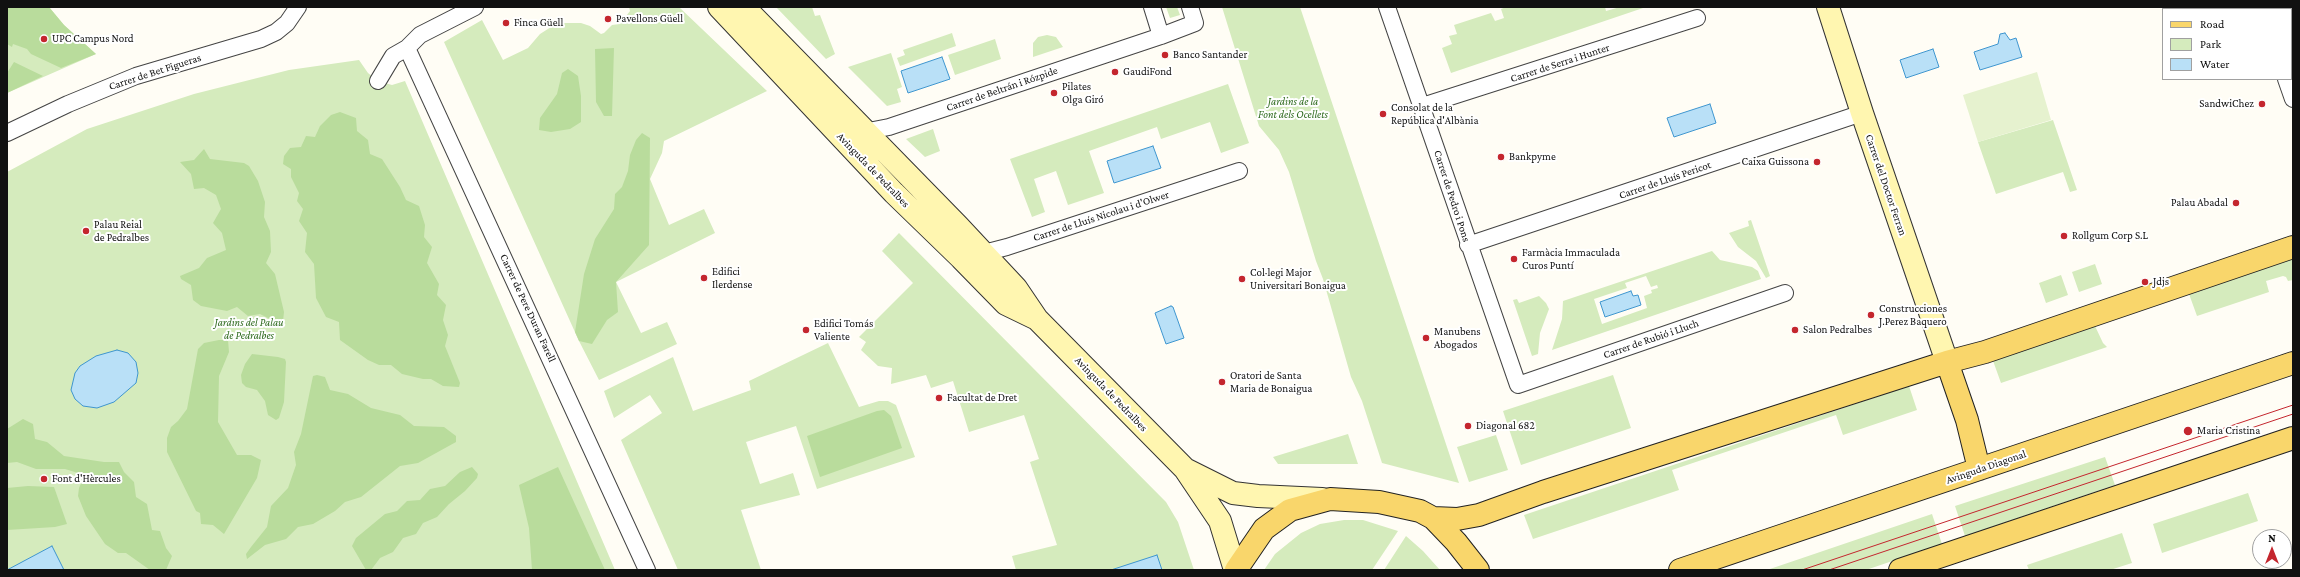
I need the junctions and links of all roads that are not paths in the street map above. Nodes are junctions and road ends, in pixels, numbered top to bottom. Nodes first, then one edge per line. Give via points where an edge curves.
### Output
1 (298, 7) edge
2 (475, 7) edge
3 (719, 7) edge
4 (744, 7) edge
5 (1152, 7) edge
6 (1190, 7) edge
7 (1387, 7) edge
8 (1828, 7) edge
9 (1697, 18) dead end
10 (1161, 36) junction
11 (407, 48) junction
12 (2286, 80) edge
13 (378, 81) dead end
14 (2293, 99) edge
15 (1422, 106) junction
16 (1862, 113) junction
17 (866, 130) junction
18 (7, 133) edge
19 (843, 139) junction
20 (1239, 171) dead end
21 (1468, 245) junction
22 (2293, 247) edge
23 (984, 253) junction
24 (961, 258) junction
25 (1785, 293) dead end
26 (1037, 319) junction
27 (1947, 362) junction
28 (2293, 363) edge
29 (1518, 385) joint
30 (2293, 438) edge
31 (1185, 469) junction
32 (1980, 469) junction
33 (1330, 499) junction
34 (1433, 518) junction
35 (647, 570) edge
36 (1236, 570) edge
37 (1478, 570) edge
38 (1680, 570) edge
39 (1900, 570) edge

1 - 18 street, Carrer de Bet Figueras via 287,23 261,39 136,76
2 - 11 street via 420,35
3 - 19 street, Avinguda de Pedralbes
4 - 17 street, Avinguda de Pedralbes
5 - 10 street
6 - 10 street, Carrer de Beltrán i Rózpide via 1195,23
7 - 15 street, Carrer de Pedro i Pons
8 - 16 street, Carrer del Doctor Ferran
9 - 15 street, Carrer de Serra i Hunter
10 - 17 street, Carrer de Beltrán i Rózpide via 888,127
11 - 13 street via 393,56
11 - 35 street, Carrer de Pere Duran Farell
12 - 14 street
15 - 21 street, Carrer de Pedro i Pons
16 - 21 street, Carrer de Lluís Pericot
16 - 27 street, Carrer del Doctor Ferran
17 - 19 street, Carrer de Beltrán i Rózpide
17 - 23 street, Avinguda de Pedralbes
19 - 24 street, Avinguda de Pedralbes
20 - 23 street, Carrer de Lluís Nicolau i d'Olwer
21 - 29 street, Carrer de Pedro i Pons
22 - 27 main road via 1985,352
23 - 24 street, Carrer de Lluís Nicolau i d'Olwer
23 - 26 street, Avinguda de Pedralbes via 1016,288
24 - 26 street, Avinguda de Pedralbes via 1006,304
25 - 29 street, Carrer de Rubió i Lluch
26 - 31 street, Avinguda de Pedralbes
27 - 32 main road via 1967,420
27 - 34 main road via 1479,515 1457,519
28 - 32 main road, Avinguda Diagonal
30 - 39 main road
31 - 33 street, Avinguda de Pedralbes via 1233,492 1258,496
31 - 36 street, Avinguda de Pedralbes via 1220,521
32 - 38 main road, Avinguda Diagonal
33 - 34 main road via 1400,505
33 - 36 main road via 1290,510 1264,529
34 - 37 main road

